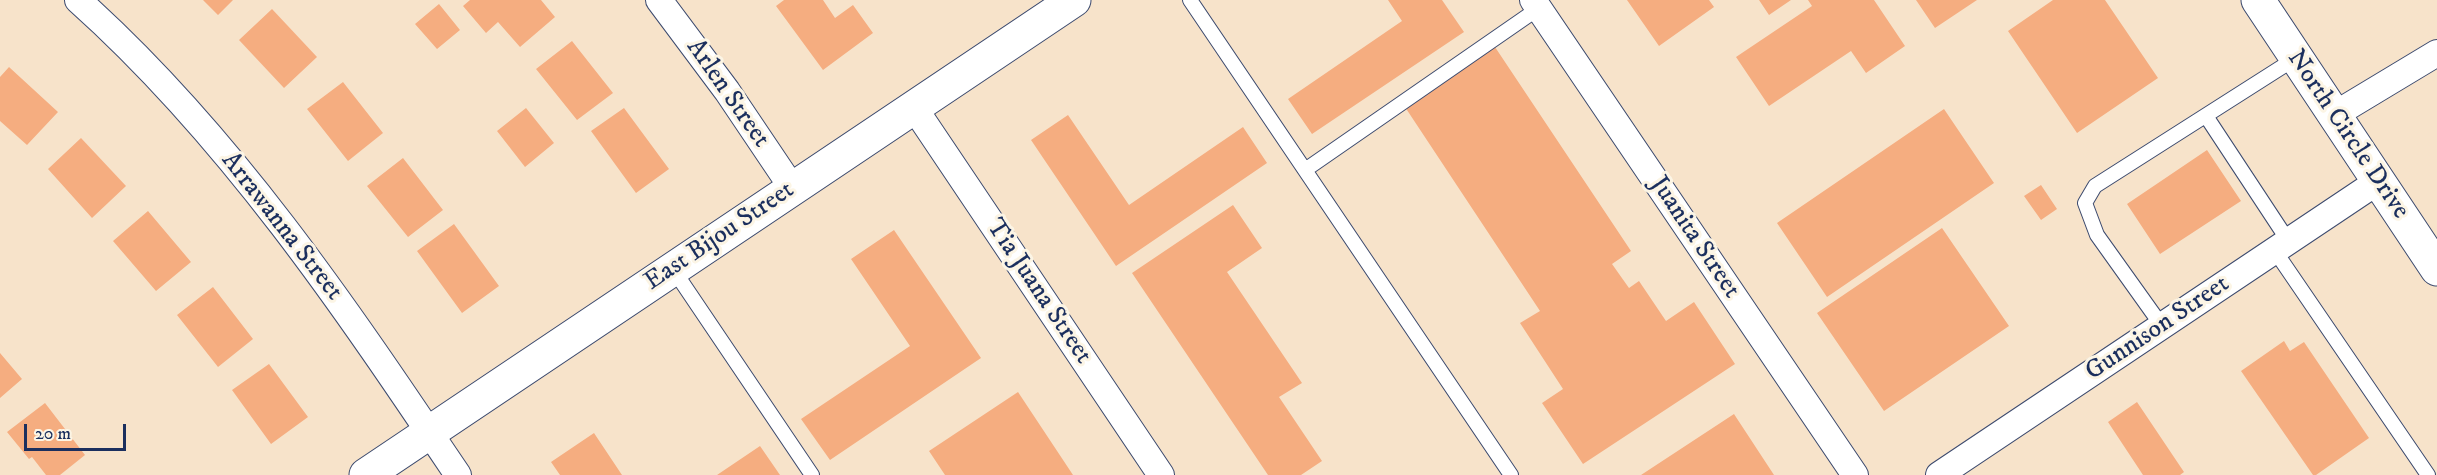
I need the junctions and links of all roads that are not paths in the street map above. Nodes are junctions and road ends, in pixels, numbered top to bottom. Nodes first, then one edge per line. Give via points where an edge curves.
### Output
1 (78, 0) edge
2 (659, 0) edge
3 (1074, 0) edge
4 (1190, 0) edge
5 (2258, 0) edge
6 (1536, 4) edge
7 (2437, 53) edge
8 (2296, 58) junction
9 (915, 109) junction
10 (2334, 115) junction
11 (2206, 116) junction
12 (1305, 170) junction
13 (2377, 182) junction
14 (793, 189) junction
15 (2282, 246) junction
16 (673, 269) junction
17 (2437, 269) edge
18 (2162, 326) junction
19 (429, 432) junction
20 (366, 475) edge
21 (458, 475) edge
22 (812, 475) edge
23 (1161, 475) edge
24 (1511, 475) edge
25 (1855, 475) edge
26 (1939, 475) edge
27 (2428, 475) edge

1 - 19 street, Arrawanna Street via 188,112 278,220 343,305
2 - 14 street, Arlen Street
3 - 9 street, East Bijou Street
4 - 12 lane
5 - 8 street, North Circle Drive
6 - 12 lane
6 - 25 street, Juanita Street
7 - 10 street
8 - 10 street, North Circle Drive
8 - 11 lane
9 - 14 street, East Bijou Street
9 - 23 street, Tia Juana Street
10 - 13 street, North Circle Drive
11 - 15 lane
11 - 18 lane via 2095,186 2085,203 2097,235
12 - 24 lane
13 - 15 street, Gunnison Street
13 - 17 street, North Circle Drive
14 - 16 street, East Bijou Street
15 - 18 street, Gunnison Street
15 - 27 lane
16 - 19 street, East Bijou Street
16 - 22 lane
18 - 26 street, Gunnison Street
19 - 20 street, East Bijou Street
19 - 21 street, Arrawanna Street

